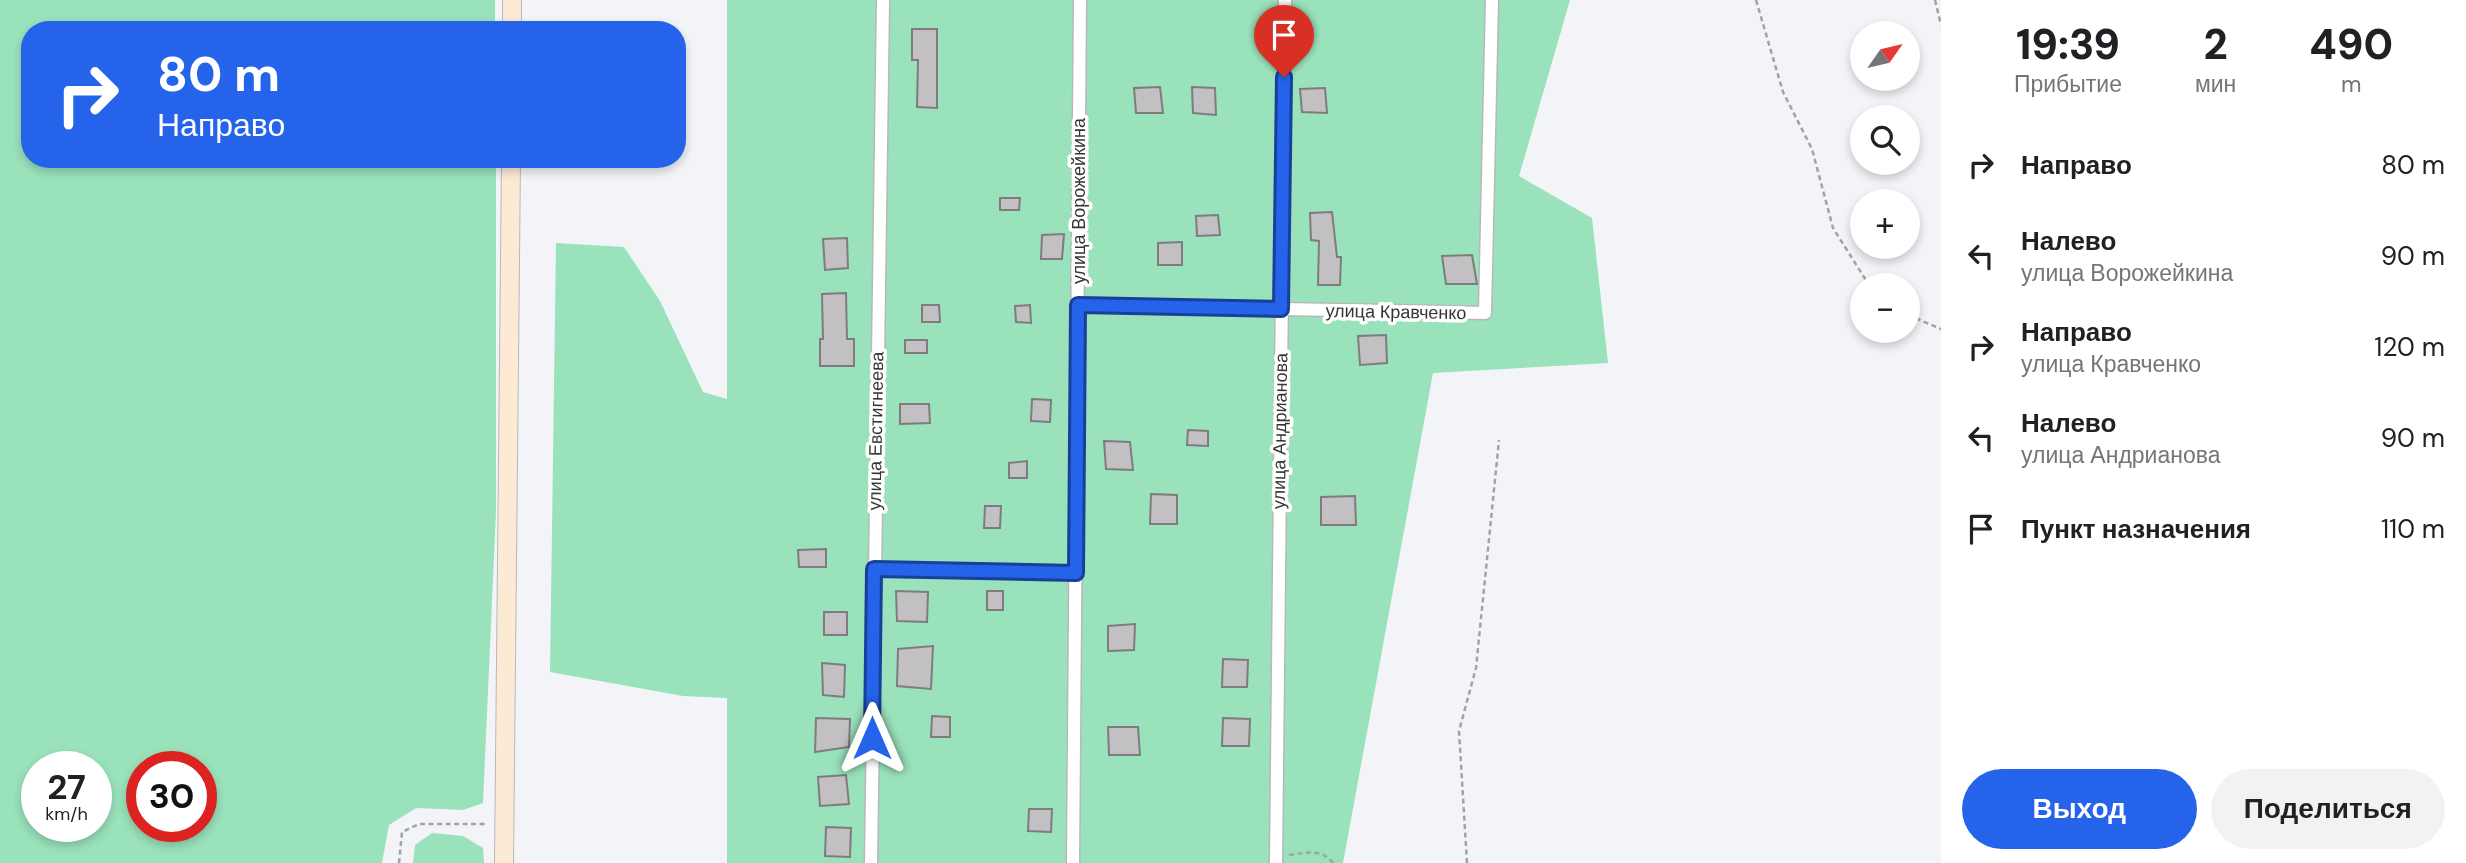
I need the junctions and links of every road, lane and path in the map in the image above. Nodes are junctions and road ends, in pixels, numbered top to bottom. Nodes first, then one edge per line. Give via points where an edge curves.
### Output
1 (512, 0) edge
2 (883, 0) edge
3 (1080, 0) edge
4 (1284, 0) edge
5 (1492, 0) edge
6 (1756, 0) edge
7 (1936, 0) edge
8 (512, 21) edge
9 (1941, 25) edge
10 (511, 168) edge
11 (1861, 273) edge
12 (1078, 305) junction
13 (1281, 309) junction
14 (1920, 320) edge
15 (1941, 329) edge
16 (1499, 440) dead end
17 (874, 569) junction
18 (1076, 573) junction
19 (505, 825) junction
20 (1276, 860) edge
21 (400, 863) edge
22 (504, 863) edge
23 (871, 863) edge
24 (1073, 863) edge
25 (1333, 863) edge
26 (1467, 863) edge

1 - 8 main road
2 - 17 street, улица Евстигнеева
3 - 12 street, улица Ворожейкина
4 - 13 street, улица Андрианова
5 - 13 street, улица Кравченко via 1485,313
6 - 11 path via 1783,92 1812,149 1833,228
7 - 9 path
10 - 19 main road
12 - 13 street, улица Кравченко
12 - 18 street, улица Ворожейкина
13 - 20 street, улица Андрианова
14 - 15 path
16 - 26 path via 1476,668 1459,731
17 - 18 street
17 - 23 street, улица Евстигнеева
18 - 24 street, улица Ворожейкина
19 - 21 path via 419,824 402,832
19 - 22 main road
20 - 25 path via 1314,851

